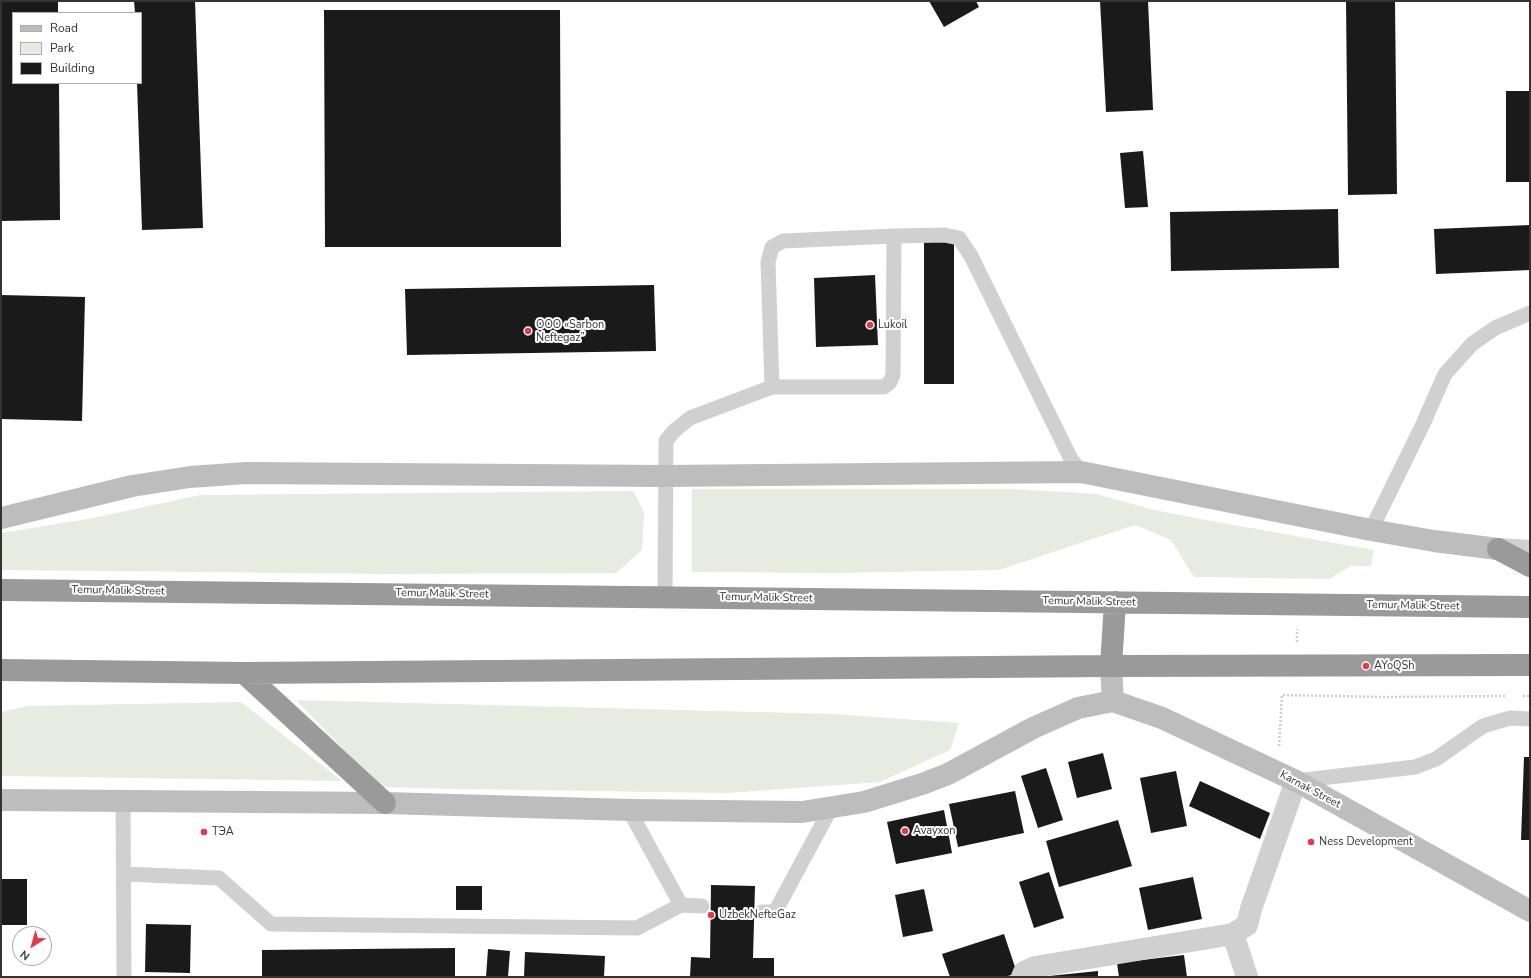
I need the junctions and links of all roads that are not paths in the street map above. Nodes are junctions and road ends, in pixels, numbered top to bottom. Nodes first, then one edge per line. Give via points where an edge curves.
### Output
1 (894, 236) junction
2 (1530, 313) edge
3 (772, 387) junction
4 (1081, 472) junction
5 (665, 476) junction
6 (1, 518) edge
7 (1371, 530) junction
8 (1498, 549) junction
9 (1530, 552) edge
10 (1530, 566) edge
11 (1, 590) edge
12 (665, 596) junction
13 (1115, 602) junction
14 (1530, 607) edge
15 (1530, 665) edge
16 (1111, 666) junction
17 (1, 670) edge
18 (244, 673) junction
19 (1113, 702) junction
20 (1530, 719) edge
21 (1296, 781) junction
22 (1, 800) edge
23 (123, 801) junction
24 (385, 803) junction
25 (831, 808) junction
26 (630, 810) junction
27 (124, 874) junction
28 (681, 905) junction
29 (702, 906) dead end
30 (1530, 911) edge
31 (762, 912) dead end
32 (1233, 934) junction
33 (124, 977) edge
34 (1022, 977) edge
35 (1247, 977) edge

1 - 3 lane via 783,241 772,247 768,262
1 - 3 lane via 893,375 890,382 884,387
1 - 4 lane via 944,235 959,238 974,262 1071,459
2 - 7 lane via 1495,328 1472,344 1445,374
3 - 5 lane via 690,418 674,431 666,441
4 - 5 street
4 - 7 street
5 - 6 street via 246,473 190,477 132,486
5 - 12 lane
7 - 8 street
8 - 9 street
8 - 10 highway
11 - 12 highway, Temur Malik Street
12 - 13 highway, Temur Malik Street
13 - 14 highway, Temur Malik Street
13 - 16 highway
15 - 16 highway
16 - 18 highway
16 - 19 street
17 - 18 highway
18 - 24 highway
19 - 21 street, Karnak Street via 1162,718
19 - 25 street via 1078,708 1032,728 948,774 922,784 864,802
20 - 21 lane via 1510,718 1483,726 1436,759 1415,767
21 - 30 street, Karnak Street
21 - 32 street via 1247,924
22 - 23 street
23 - 24 street
23 - 27 lane
24 - 26 street
25 - 26 street via 802,812
25 - 31 lane via 775,912
26 - 28 lane
27 - 28 lane via 219,878 271,924 637,928
27 - 33 lane
28 - 29 lane
32 - 34 street via 1035,967 1024,972
32 - 35 street

